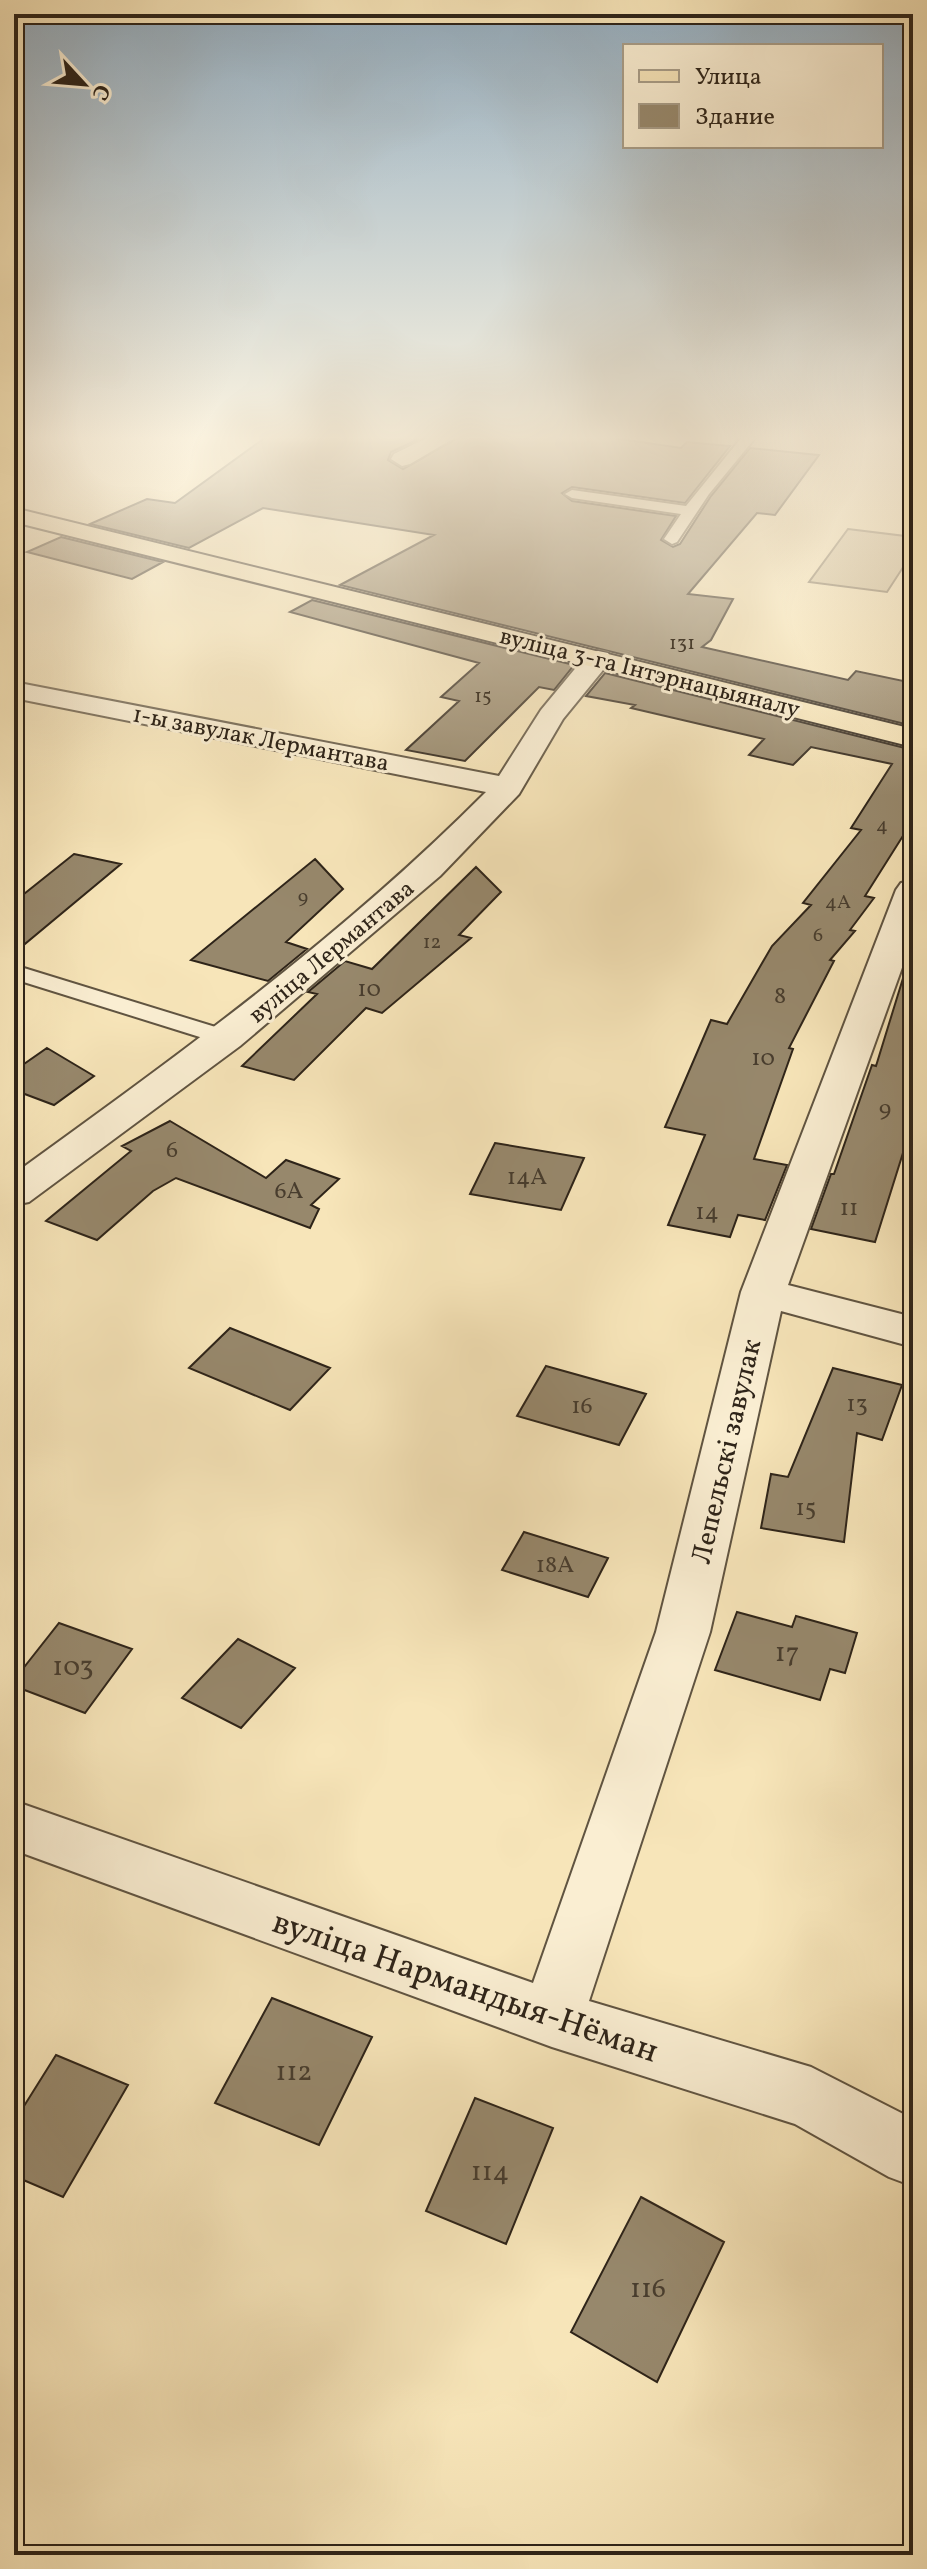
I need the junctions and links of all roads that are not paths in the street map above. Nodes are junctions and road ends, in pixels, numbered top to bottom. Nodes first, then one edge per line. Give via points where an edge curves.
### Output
1 (184, 557) edge
2 (598, 659) junction
3 (14, 690) edge
4 (913, 738) edge
5 (508, 787) junction
6 (913, 890) edge
7 (14, 972) edge
8 (227, 1038) junction
9 (14, 1193) edge
10 (763, 1292) junction
11 (913, 1332) edge
12 (15, 1828) edge
13 (552, 2018) junction
14 (913, 2154) edge

1 - 2 main road, вуліца 3-га Інтэрнацыяналу
2 - 4 main road, вуліца 3-га Інтэрнацыяналу
2 - 5 street, вуліца Лермантава via 551,716
3 - 5 street, 1-ы завулак Лермантава
5 - 8 street, вуліца Лермантава via 428,869
6 - 10 street, Лепельскі завулак
7 - 8 lane
8 - 9 street, вуліца Лермантава
10 - 11 street
10 - 13 street, Лепельскі завулак via 683,1632
12 - 13 street, вуліца Нармандыя-Нёман
13 - 14 street, вуліца Нармандыя-Нёман via 811,2098

